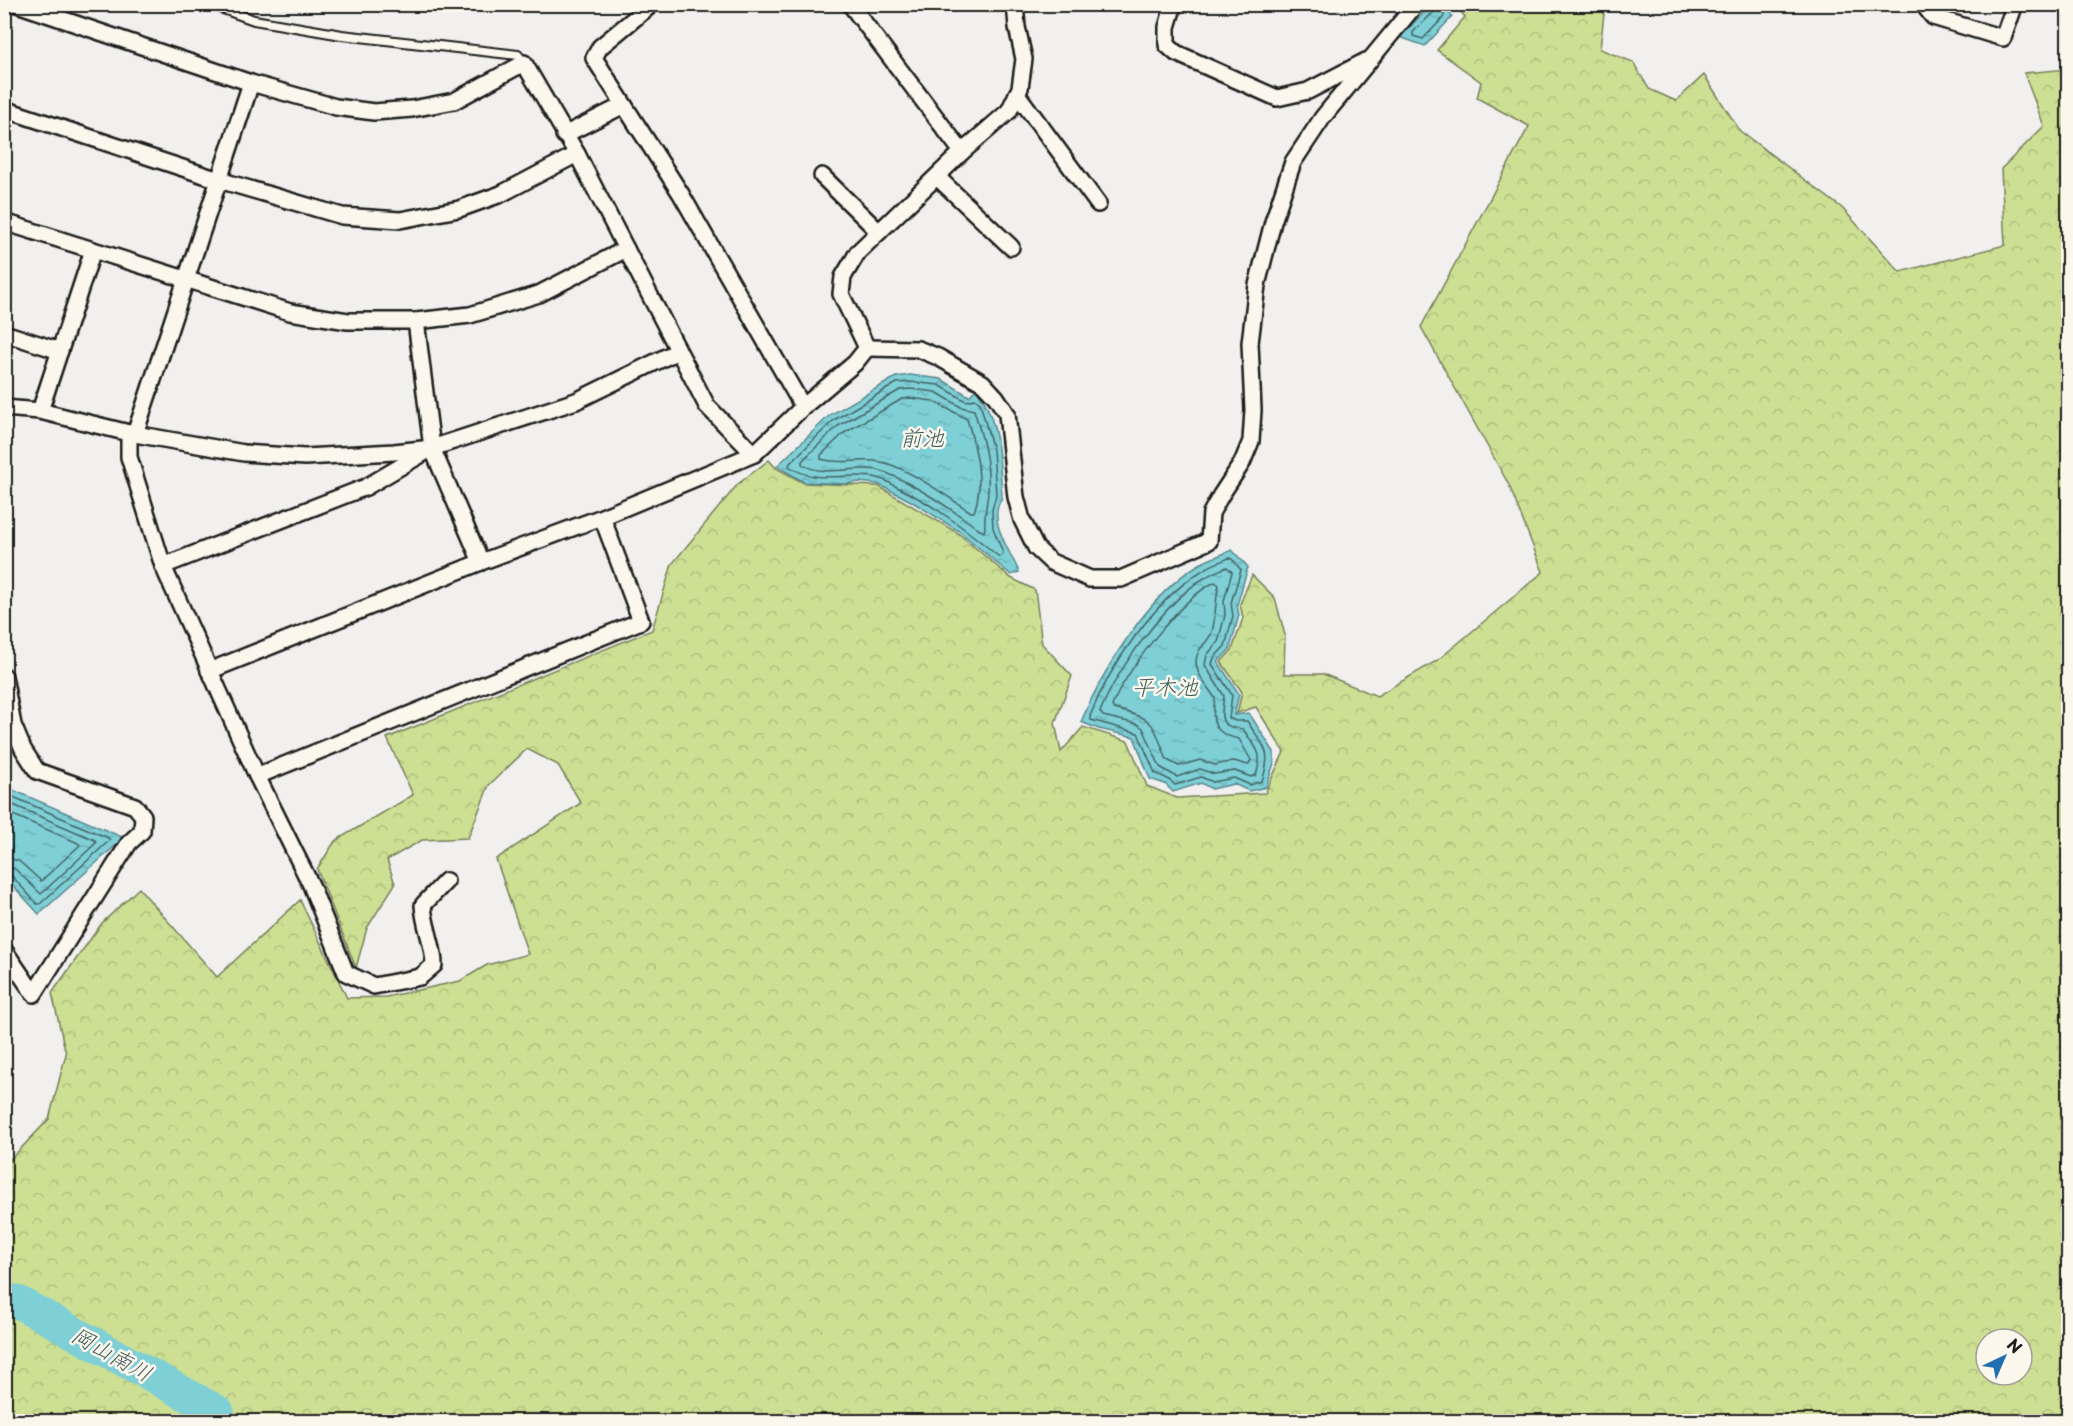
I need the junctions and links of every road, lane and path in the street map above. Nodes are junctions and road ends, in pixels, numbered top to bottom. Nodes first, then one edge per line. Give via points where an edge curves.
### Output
1 (17, 4) edge
2 (208, 4) edge
3 (652, 4) edge
4 (850, 4) edge
5 (1015, 4) edge
6 (1174, 4) edge
7 (1416, 4) edge
8 (1923, 4) edge
9 (2014, 4) edge
10 (1372, 57) junction
11 (524, 63) junction
12 (251, 83) junction
13 (1017, 94) junction
14 (624, 105) junction
15 (4, 109) edge
16 (564, 135) junction
17 (962, 152) junction
18 (577, 154) junction
19 (822, 176) dead end
20 (937, 177) junction
21 (219, 180) junction
22 (1098, 204) dead end
23 (4, 222) edge
24 (879, 232) junction
25 (1011, 247) dead end
26 (626, 249) junction
27 (93, 250) junction
28 (186, 278) junction
29 (416, 321) junction
30 (4, 333) edge
31 (867, 348) junction
32 (60, 351) junction
33 (678, 351) junction
34 (803, 407) junction
35 (4, 408) edge
36 (40, 411) junction
37 (132, 433) junction
38 (432, 448) junction
39 (754, 454) junction
40 (602, 517) junction
41 (481, 562) junction
42 (163, 566) junction
43 (209, 671) junction
44 (4, 676) edge
45 (256, 776) junction
46 (446, 881) dead end
47 (4, 950) edge

1 - 12 street
2 - 11 lane via 254,20 342,35 518,55
3 - 14 street via 600,47 594,58
4 - 17 street
5 - 13 street via 1024,58
6 - 10 street via 1167,27 1167,45 1176,53 1277,98 1308,91
7 - 10 street
8 - 9 street via 1933,17 2003,38
10 - 31 street via 1323,117 1293,162 1257,285 1250,343 1251,441 1211,513 1209,541 1121,579 1090,579 1052,562 1036,548 1022,520 1007,414 996,397 983,383 918,349
11 - 12 street via 454,102 412,110 374,112 336,107
11 - 16 street
12 - 21 street
13 - 17 street via 1008,111
13 - 22 street
14 - 16 street
14 - 34 street via 681,194
15 - 21 street
16 - 18 street
17 - 20 street
18 - 21 street via 501,194 459,209 400,220 342,216
18 - 26 street
19 - 24 street
20 - 24 street
20 - 25 street
21 - 28 street
23 - 27 street
24 - 31 street via 858,252 843,277 841,294
26 - 29 street via 538,294 470,315
26 - 33 street
27 - 28 street
27 - 32 street
28 - 29 street via 290,312 348,321
28 - 37 street
29 - 38 street
30 - 32 street
31 - 34 street
32 - 36 street
33 - 38 street via 576,401
33 - 39 street via 707,406
34 - 39 street
35 - 36 street
36 - 37 street
37 - 38 street via 244,453 305,457
37 - 42 street via 129,457
38 - 41 street
38 - 42 street via 366,487
39 - 40 street
40 - 41 street
40 - 45 street via 641,621
41 - 43 street
42 - 43 street
43 - 45 street
44 - 47 street via 13,725 37,771 135,806 143,816 142,831 129,843 34,994
45 - 46 street via 310,885 346,973 374,986 420,977 434,965 423,905

